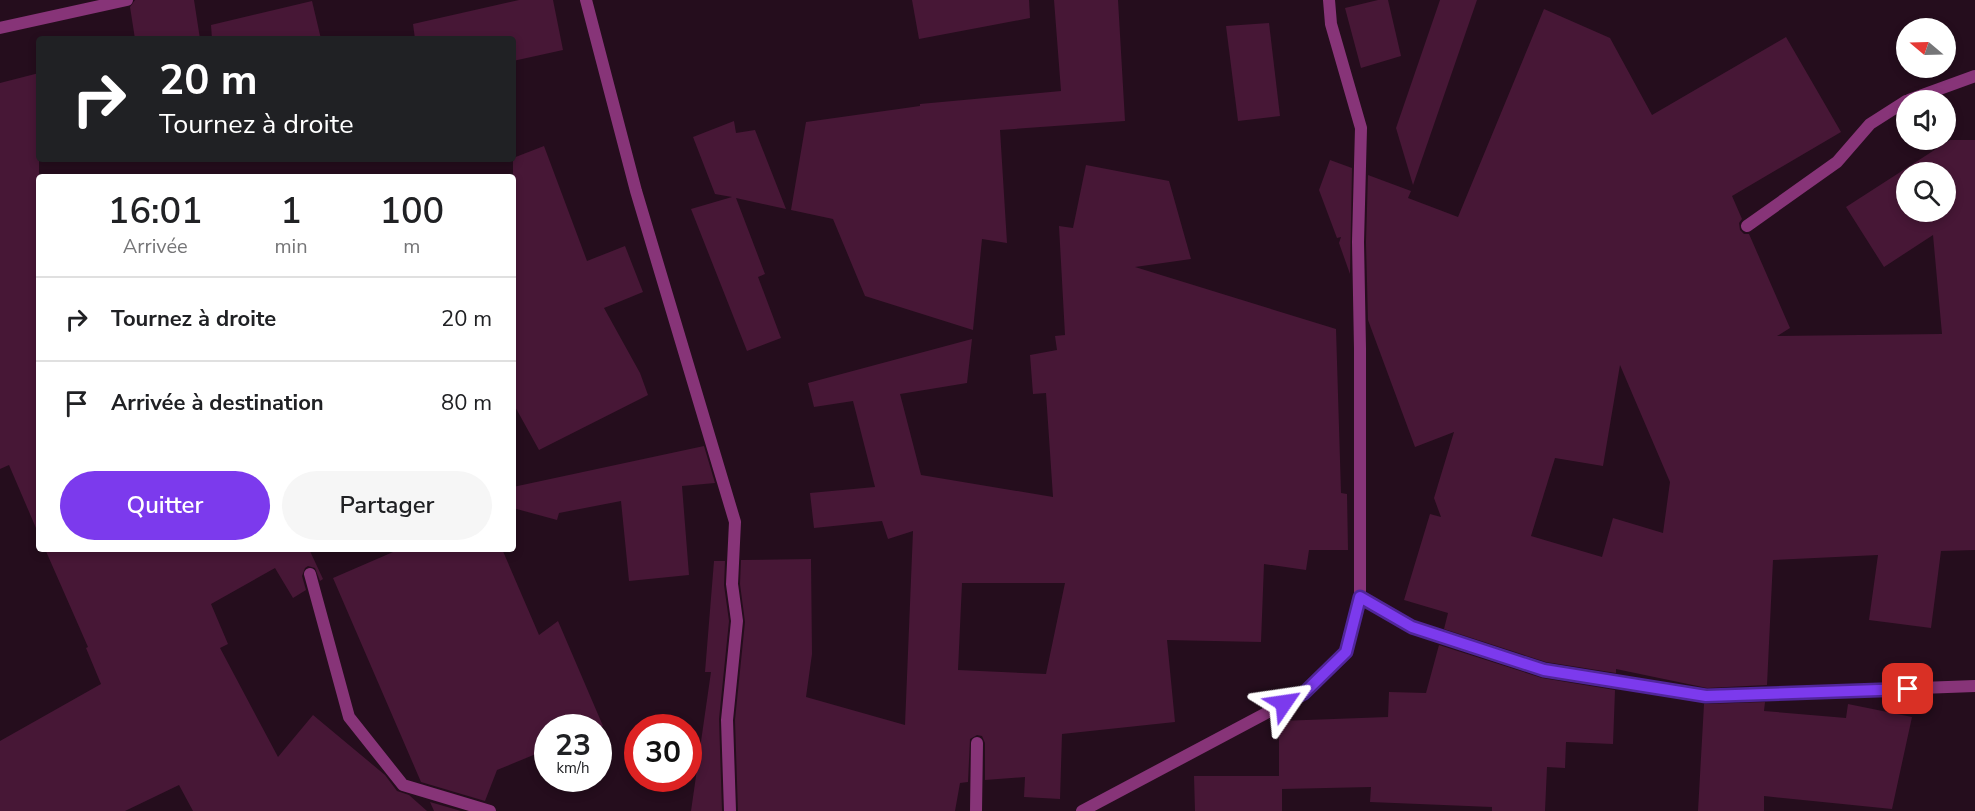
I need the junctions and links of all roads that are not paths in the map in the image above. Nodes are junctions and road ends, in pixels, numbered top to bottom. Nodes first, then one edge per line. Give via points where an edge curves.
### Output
1 (127, 0) edge
2 (586, 0) edge
3 (1329, 0) edge
4 (0, 28) edge
5 (1975, 76) edge
6 (1937, 90) edge
7 (1896, 108) edge
8 (1747, 226) dead end
9 (310, 574) dead end
10 (1360, 597) junction
11 (1975, 686) edge
12 (977, 743) dead end
13 (490, 811) edge
14 (730, 811) edge
15 (976, 811) edge
16 (1082, 811) edge

1 - 4 street
2 - 14 street via 636,191 735,522 732,584 737,621 727,720
3 - 10 street via 1330,24 1360,128
5 - 6 street
7 - 8 street via 1870,124 1837,162
9 - 13 street via 349,717 403,785
10 - 11 street via 1412,627 1544,670 1706,696
10 - 16 street via 1346,652 1304,693
12 - 15 street

